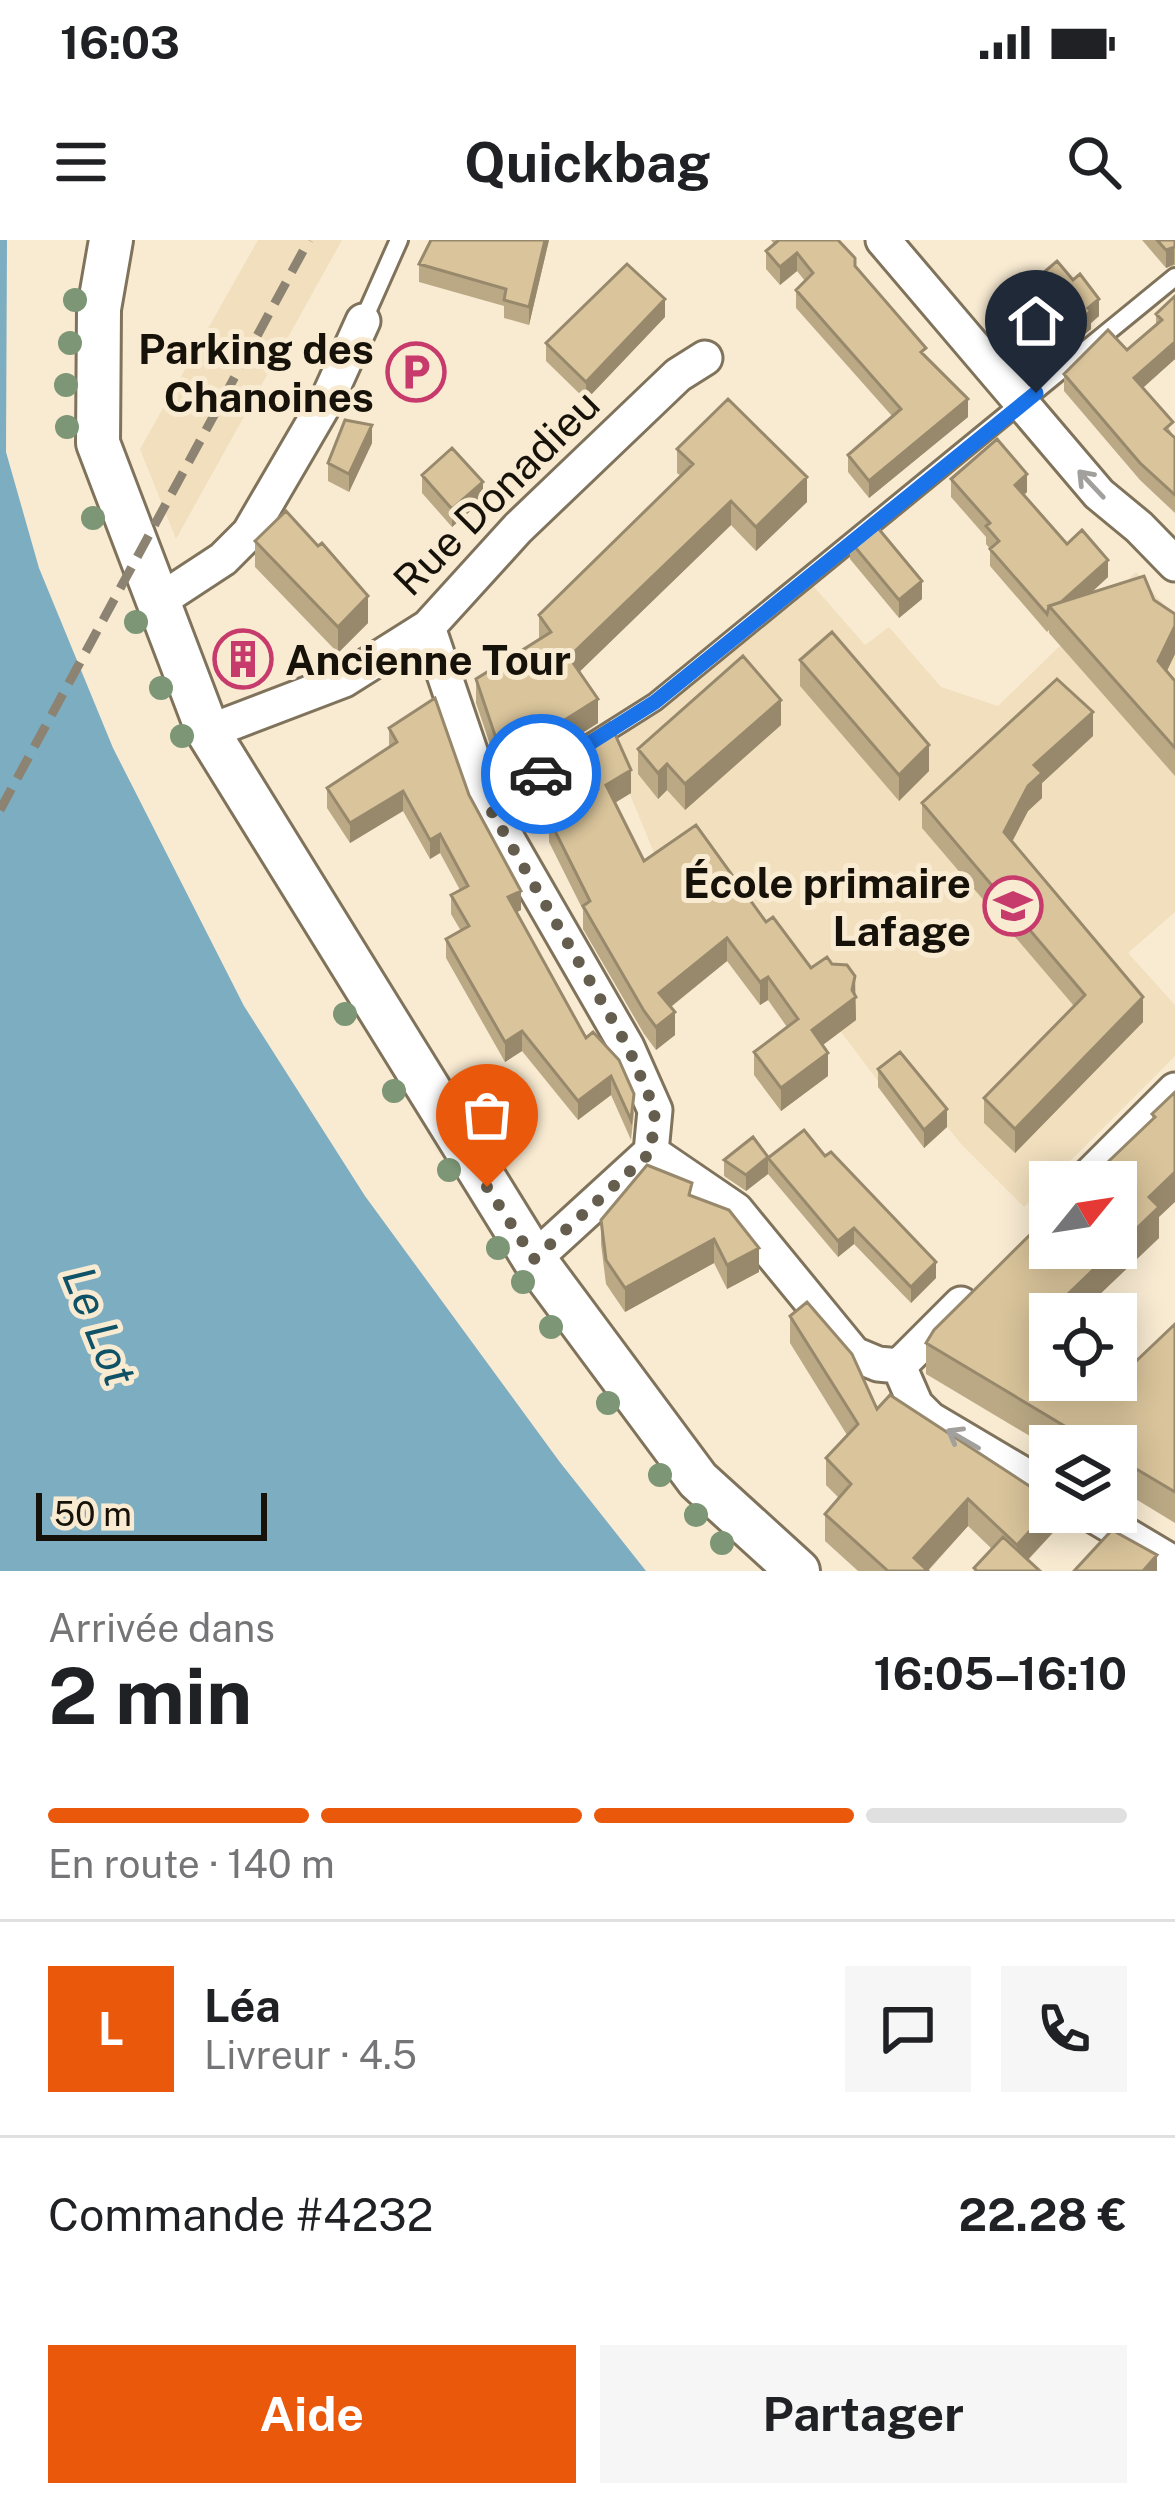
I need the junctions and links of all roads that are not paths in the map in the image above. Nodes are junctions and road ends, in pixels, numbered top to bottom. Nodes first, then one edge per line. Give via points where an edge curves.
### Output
1 (111, 240) edge
2 (399, 240) edge
3 (883, 240) edge
4 (1175, 277) edge
5 (363, 321) joint
6 (705, 358) dead end
7 (1022, 405) junction
8 (1175, 564) edge
9 (155, 593) junction
10 (428, 627) junction
11 (208, 732) junction
12 (489, 807) junction
13 (1175, 1090) edge
14 (651, 1152) junction
15 (1104, 1161) edge
16 (534, 1259) junction
17 (983, 1282) edge
18 (899, 1366) junction
19 (1029, 1478) edge
20 (1123, 1533) edge
21 (1175, 1564) edge
22 (798, 1571) edge

1 - 9 street via 99,309 98,443
2 - 5 lane
3 - 7 street
4 - 7 lane
5 - 9 street via 249,532 223,560
6 - 10 street, Rue Donadieu via 518,528
8 -> 7 street via 1099,494
7 - 12 lane via 655,702
9 - 11 street
10 - 11 street, Rue Donadieu via 344,680
10 - 12 street
11 - 16 street
12 - 14 street via 628,1047 655,1110
13 - 15 street
14 - 16 street
14 - 18 street via 736,1210 854,1354
16 - 22 street via 698,1480
17 - 18 street
19 -> 18 street via 930,1419
20 - 21 street

